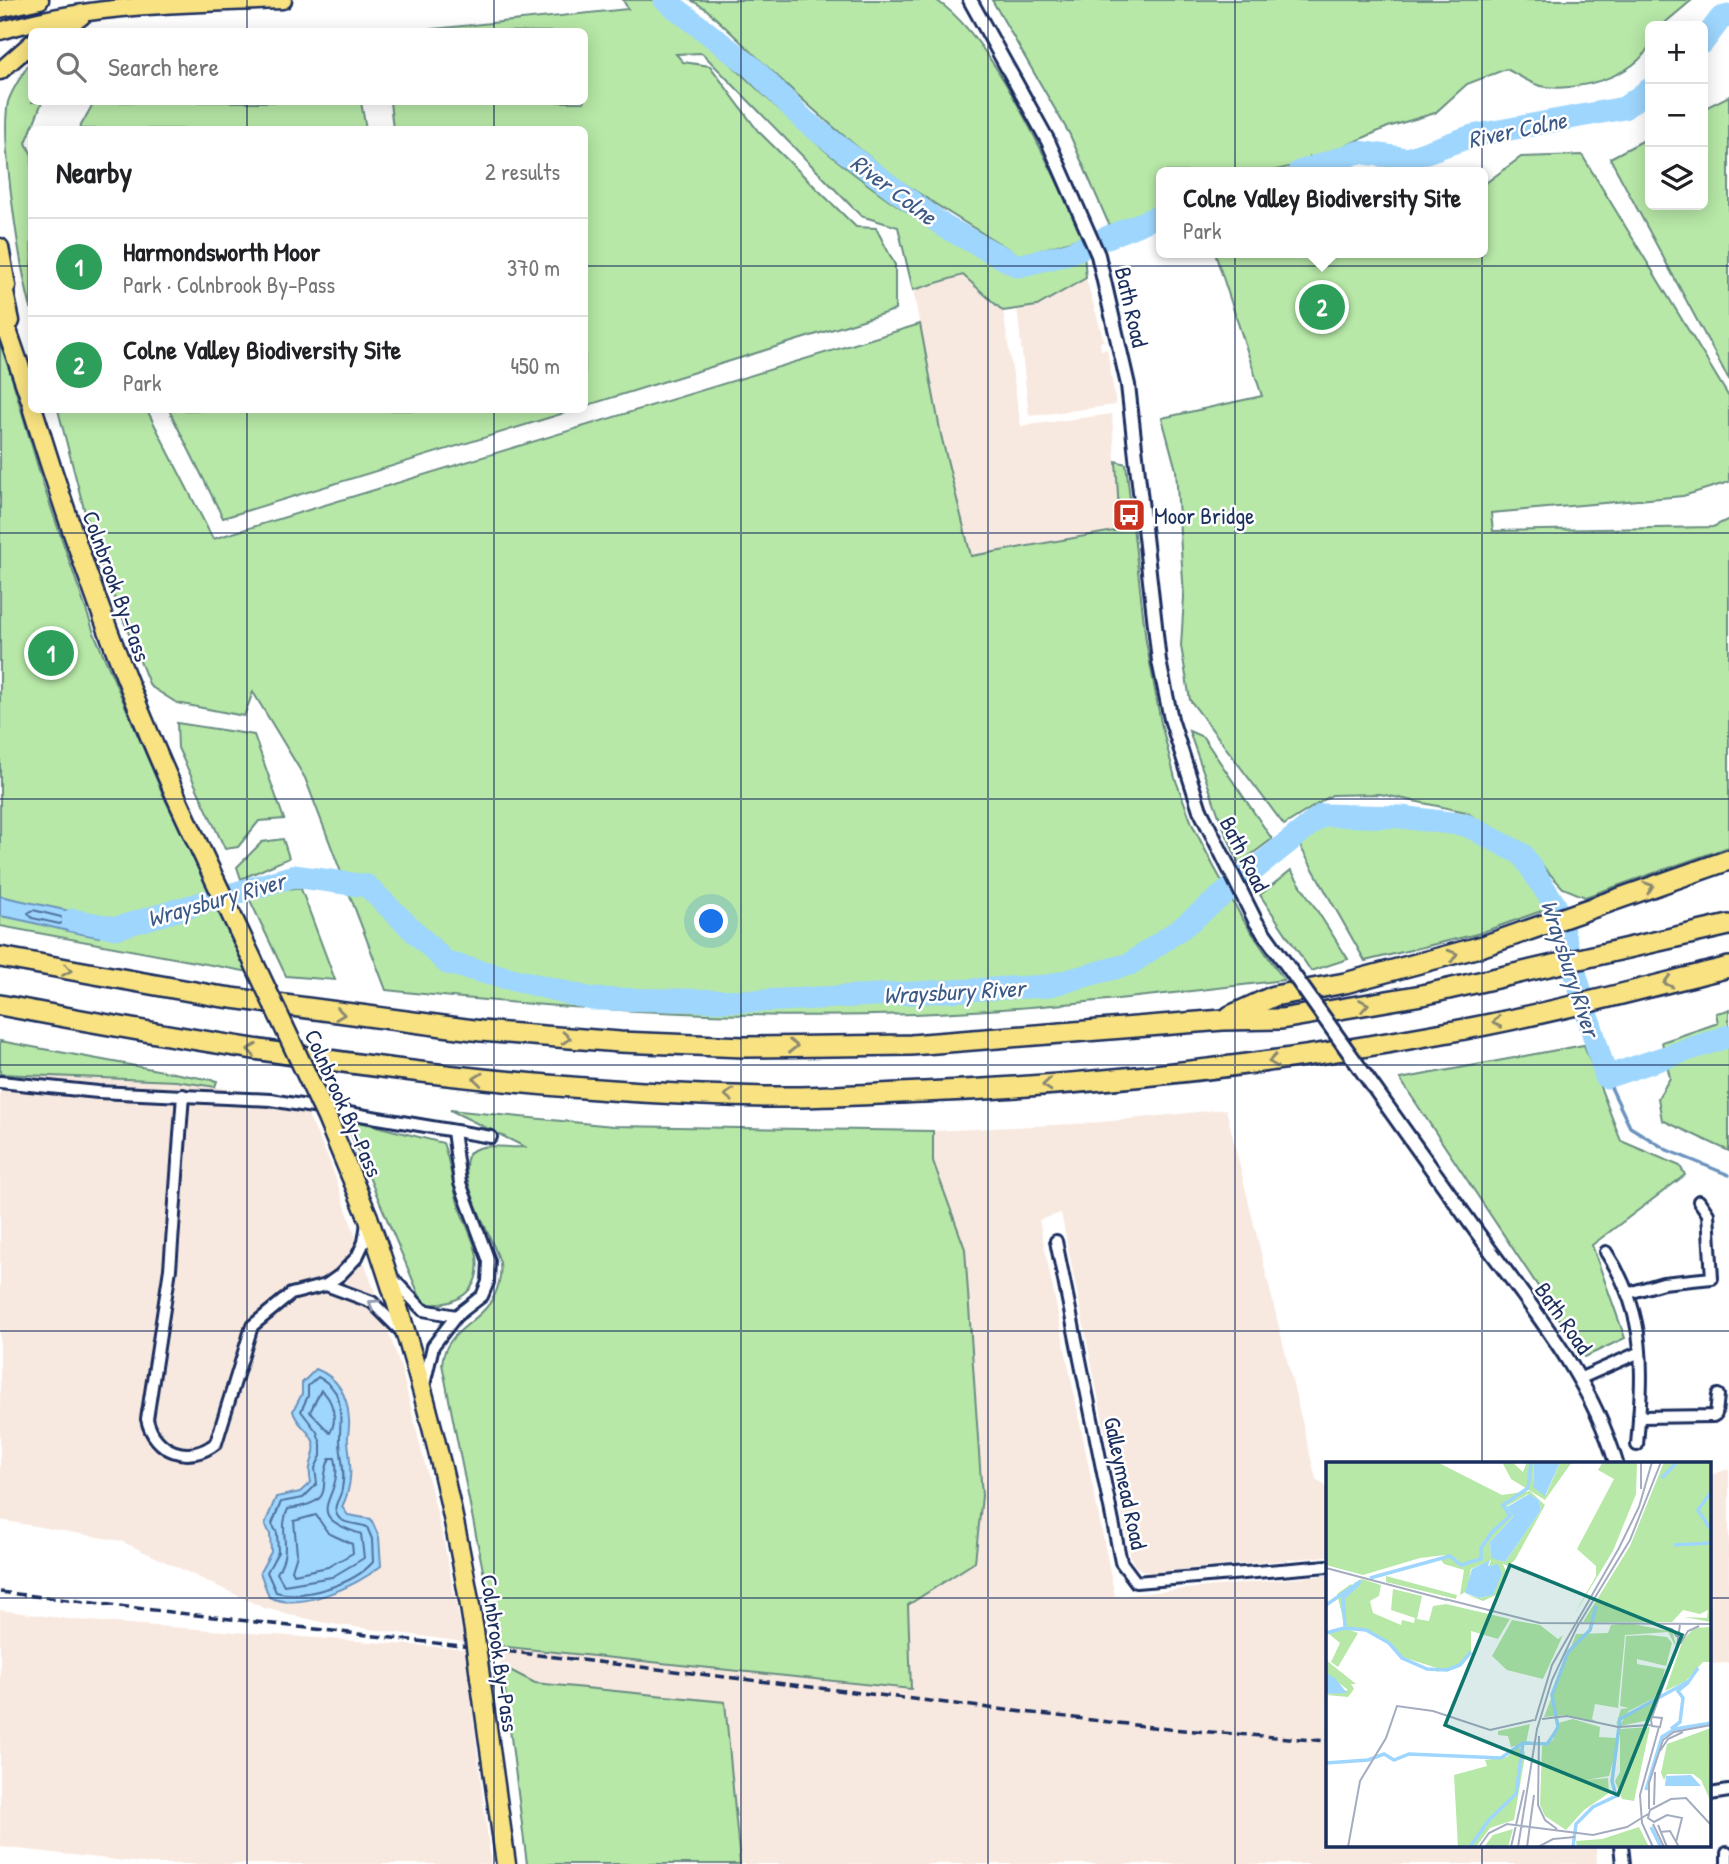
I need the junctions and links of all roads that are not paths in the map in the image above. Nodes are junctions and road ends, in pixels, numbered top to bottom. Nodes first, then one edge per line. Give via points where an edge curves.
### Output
1 (40, 0) edge
2 (283, 0) edge
3 (961, 0) edge
4 (970, 0) edge
5 (0, 9) edge
6 (92, 12) junction
7 (979, 18) junction
8 (61, 28) edge
9 (0, 30) edge
10 (28, 46) edge
11 (0, 71) edge
12 (0, 247) edge
13 (0, 274) edge
14 (0, 310) edge
15 (21, 369) junction
16 (28, 391) edge
17 (34, 413) edge
18 (1729, 860) edge
19 (1729, 925) edge
20 (0, 957) edge
21 (1729, 967) edge
22 (0, 1005) edge
23 (1223, 1020) junction
24 (0, 1082) edge
25 (183, 1095) junction
26 (453, 1131) junction
27 (491, 1137) dead end
28 (1699, 1201) dead end
29 (368, 1216) junction
30 (1056, 1241) dead end
31 (1606, 1252) dead end
32 (387, 1272) junction
33 (326, 1285) junction
34 (1629, 1293) junction
35 (456, 1316) junction
36 (408, 1340) junction
37 (1640, 1352) junction
38 (1581, 1378) junction
39 (423, 1392) junction
40 (1718, 1395) dead end
41 (1639, 1417) junction
42 (1637, 1445) dead end
43 (1616, 1462) edge
44 (1326, 1566) edge
45 (1621, 1846) edge
46 (504, 1859) edge
47 (1623, 1864) edge

1 - 5 main road
2 - 6 main road via 127,6
3 - 7 street
4 - 7 street
6 - 8 main road
6 - 9 main road
7 - 38 street, Bath Road, bridge via 1048,141 1098,256 1128,385 1159,661 1171,719 1200,810 1256,922
10 - 11 main road
12 - 15 main road
13 - 15 highway
14 - 15 highway
15 - 16 highway
17 - 29 highway, Colnbrook By-Pass, bridge via 99,614 150,742 327,1118
23 -> 18 highway via 1274,996 1415,966
23 -> 19 highway via 1281,1019 1422,996
20 -> 23 highway via 324,1012 620,1042 744,1047 911,1045
21 -> 22 highway via 1442,1034 1286,1060 1017,1088 768,1097 536,1085 350,1066
24 - 25 street
25 - 26 street via 271,1100
25 - 33 street via 170,1269 147,1419 153,1439 185,1455 216,1443 252,1326 291,1294
26 - 27 street
26 - 35 street via 460,1183 489,1261 486,1290
28 - 34 street via 1708,1214 1712,1278 1663,1283
29 - 32 highway, Colnbrook By-Pass
29 - 33 street via 356,1257
30 - 44 street, Galleymead Road via 1121,1562 1129,1576 1136,1582
31 - 34 street
32 - 35 street via 417,1306
32 - 36 highway, Colnbrook By-Pass
36 -> 33 street via 372,1302
34 - 37 street
35 - 39 street via 431,1351
36 - 39 highway, Colnbrook By-Pass
37 - 38 street, Bath Road
37 - 41 street
38 - 43 street, Bath Road
39 - 46 highway, Colnbrook By-Pass, bridge via 474,1630
40 - 41 street via 1713,1416
41 - 42 street
45 - 47 street

